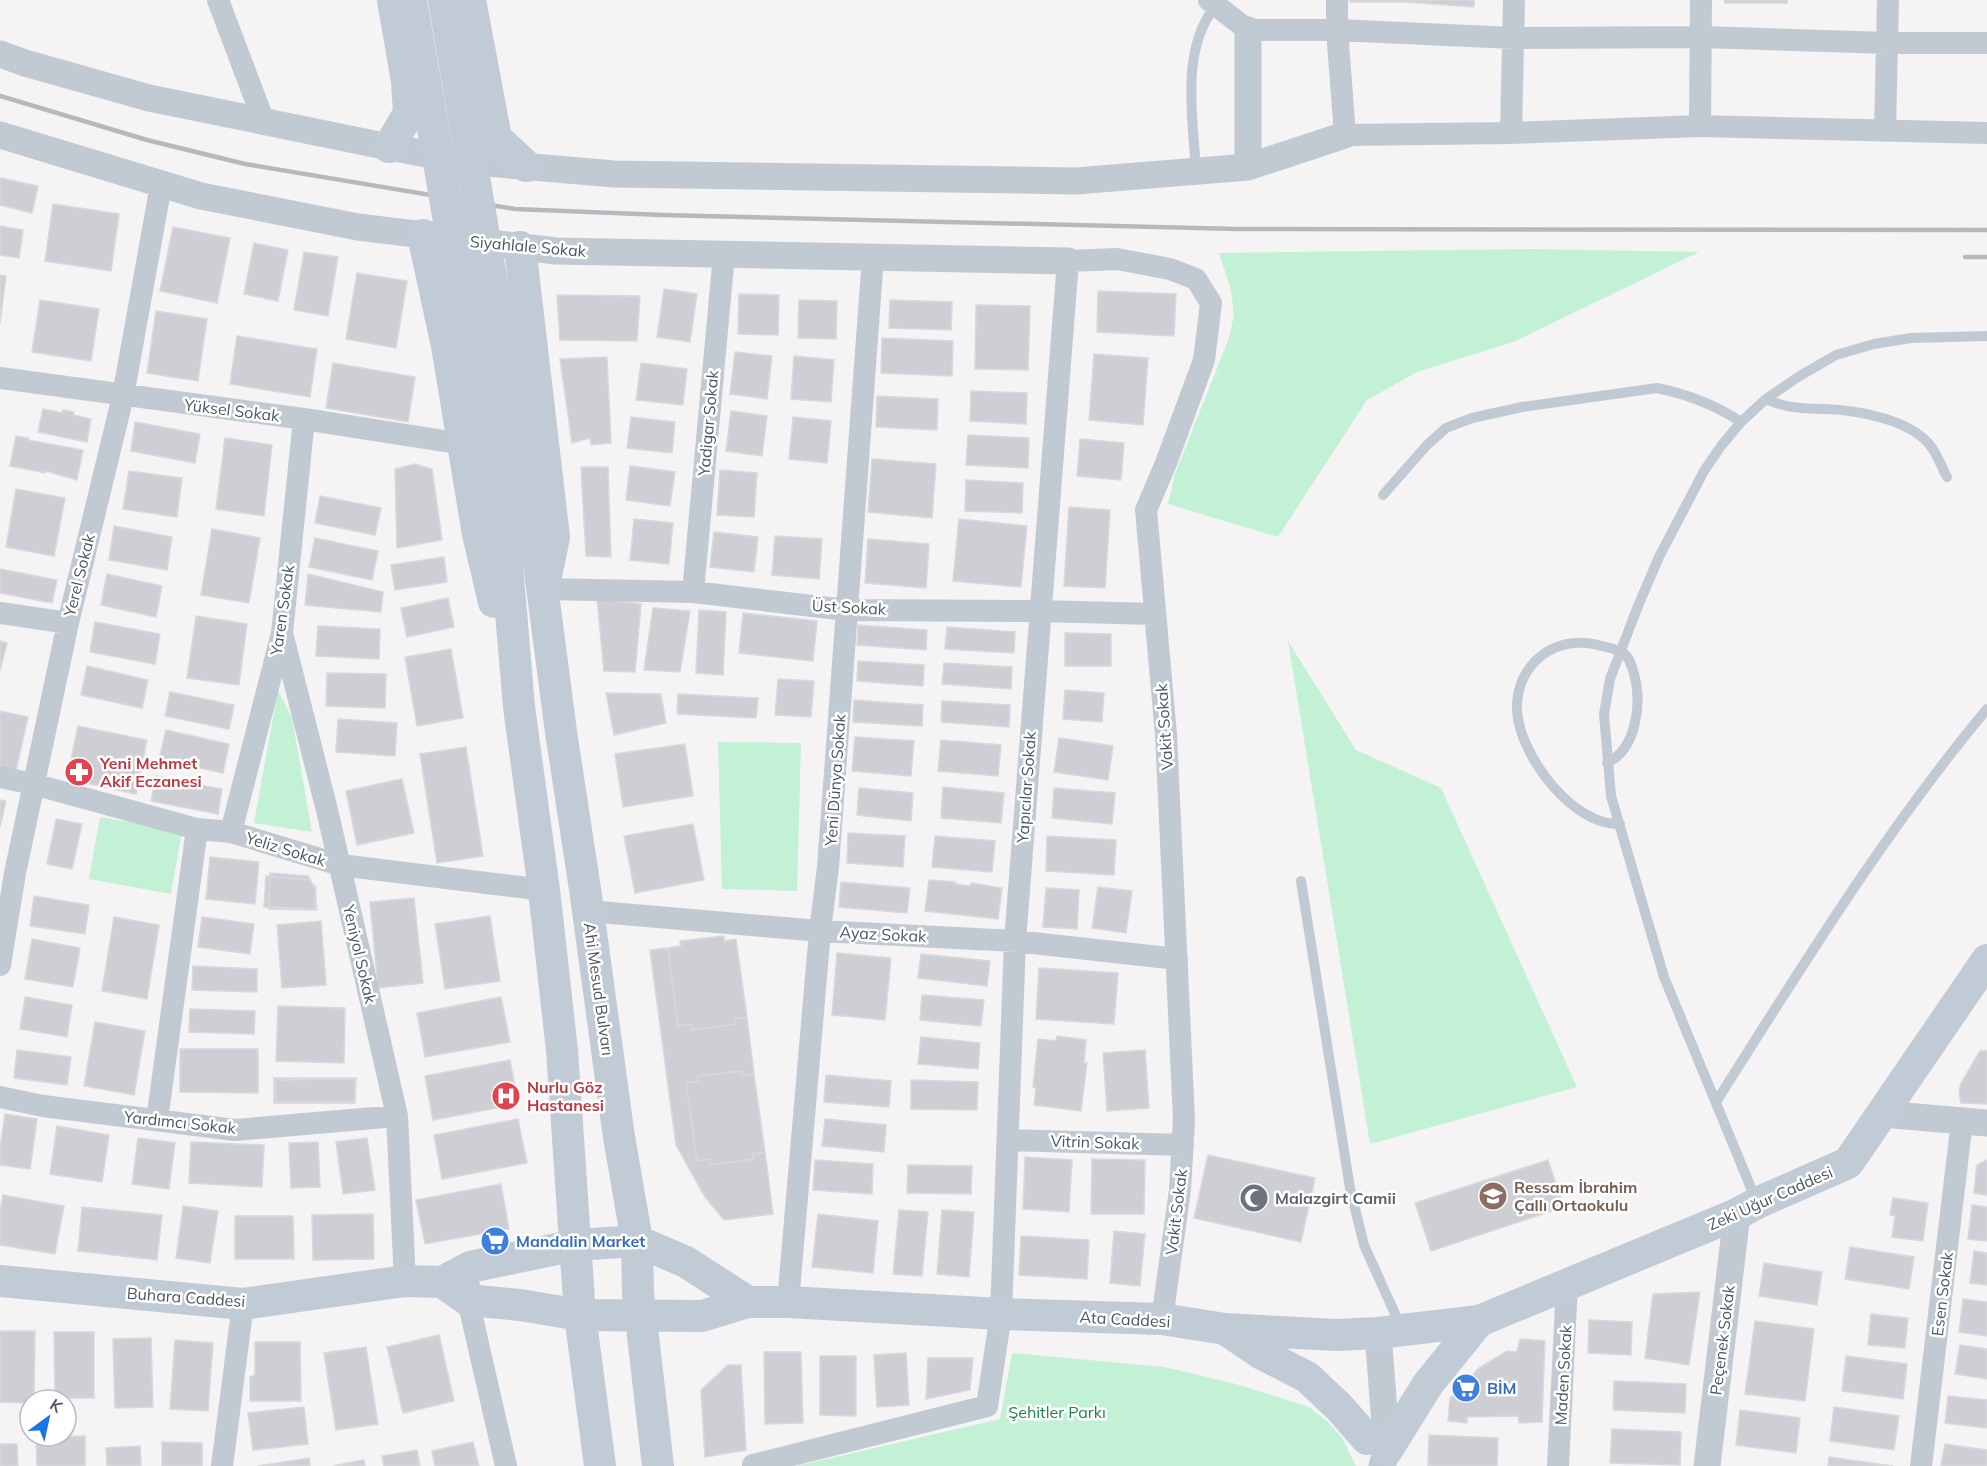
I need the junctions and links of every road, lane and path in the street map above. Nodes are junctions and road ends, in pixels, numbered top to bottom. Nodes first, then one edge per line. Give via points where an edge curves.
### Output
1 (218, 0) edge
2 (393, 0) edge
3 (411, 0) edge
4 (444, 0) edge
5 (470, 0) edge
6 (1337, 0) edge
7 (1514, 0) edge
8 (1701, 0) edge
9 (1888, 0) edge
10 (1212, 3) edge
11 (1248, 30) junction
12 (1337, 30) junction
13 (1700, 37) junction
14 (1513, 38) junction
15 (1887, 43) junction
16 (1987, 43) edge
17 (478, 44) junction
18 (0, 54) edge
19 (407, 81) junction
20 (264, 122) junction
21 (1700, 126) junction
22 (1885, 131) junction
23 (1511, 133) junction
24 (1987, 133) edge
25 (0, 135) edge
26 (1345, 135) junction
27 (389, 147) junction
28 (526, 166) junction
29 (1248, 167) junction
30 (1196, 171) junction
31 (161, 185) junction
32 (423, 235) junction
33 (520, 247) junction
34 (724, 254) junction
35 (873, 257) junction
36 (1068, 261) junction
37 (531, 331) junction
38 (1987, 336) edge
39 (447, 346) junction
40 (0, 378) edge
41 (123, 396) junction
42 (1766, 399) junction
43 (304, 419) junction
44 (1741, 422) junction
45 (463, 444) junction
46 (1947, 477) dead end
47 (1383, 495) dead end
48 (544, 589) junction
49 (693, 592) junction
50 (847, 609) junction
51 (1039, 610) junction
52 (0, 613) edge
53 (1155, 614) junction
54 (68, 623) junction
55 (282, 633) junction
56 (1620, 651) junction
57 (519, 707) junction
58 (1987, 709) edge
59 (1607, 763) junction
60 (0, 777) edge
61 (33, 784) junction
62 (1620, 824) junction
63 (197, 829) junction
64 (231, 832) junction
65 (340, 865) junction
66 (7, 872) edge
67 (1301, 881) dead end
68 (544, 890) junction
69 (588, 911) junction
70 (820, 931) junction
71 (1015, 941) junction
72 (1177, 959) junction
73 (1987, 960) edge
74 (0, 965) edge
75 (0, 1097) edge
76 (1716, 1102) junction
77 (1882, 1114) junction
78 (397, 1116) junction
79 (157, 1120) junction
80 (1975, 1122) edge
81 (1008, 1140) junction
82 (1183, 1145) junction
83 (1747, 1209) junction
84 (637, 1241) junction
85 (576, 1245) junction
86 (470, 1267) junction
87 (0, 1281) edge
88 (405, 1281) junction
89 (442, 1282) junction
90 (1567, 1284) junction
91 (468, 1300) junction
92 (748, 1302) junction
93 (789, 1302) junction
94 (243, 1304) junction
95 (1001, 1314) junction
96 (580, 1315) junction
97 (641, 1316) junction
98 (1489, 1316) junction
99 (1162, 1319) junction
100 (1226, 1329) junction
101 (1380, 1332) junction
102 (1378, 1455) edge
103 (753, 1465) edge
104 (222, 1466) edge
105 (506, 1466) edge
106 (600, 1466) edge
107 (658, 1466) edge
108 (1558, 1466) edge
109 (1707, 1466) edge
110 (1921, 1466) edge

1 - 20 street
2 - 19 main road
3 - 57 main road, bridge via 506,553
4 - 48 main road, Ahi Mesud Bulvarı, bridge
5 - 17 main road
6 - 12 street
7 - 14 street
8 - 13 street
9 - 15 street
10 - 11 street
10 - 30 lane via 1194,47
11 - 12 street
11 - 29 street
12 - 14 street
12 - 26 street
13 - 14 street
13 - 15 street
13 - 21 street
14 - 23 street
15 - 16 street
15 - 22 street
17 - 19 main road via 468,94 452,112 420,114
17 - 28 main road via 496,138
18 - 20 street via 149,98
19 - 27 main road via 409,113
20 - 27 street
21 - 22 street
21 - 23 street
22 - 24 street
23 - 26 street
25 - 31 street, Siyahlale Sokak
26 - 29 street
27 - 28 street via 463,161
28 - 30 street via 614,174 1076,181
29 - 30 street
31 - 32 street, Siyahlale Sokak via 358,227
31 - 41 street, Yerel Sokak
32 - 33 street, Siyahlale Sokak
32 - 39 main road
33 - 34 street, Siyahlale Sokak
33 - 37 main road
34 - 35 street, Siyahlale Sokak
34 - 49 street, Yadigar Sokak
35 - 36 street, Siyahlale Sokak
35 - 50 street, Yeni Dünya Sokak
36 - 51 street, Yapıcılar Sokak
36 - 53 street, Vakit Sokak via 1117,260 1170,269 1196,279 1211,303 1204,360 1146,510
37 - 39 main road via 510,298 481,298 456,311
37 - 48 main road via 554,537
38 - 42 lane via 1911,338 1874,344 1836,355
39 - 45 main road
40 - 41 street, Yüksel Sokak
41 - 43 street, Yüksel Sokak
41 - 54 street, Yerel Sokak
42 - 44 lane
42 - 46 lane via 1795,408 1848,410 1902,426 1929,444
43 - 45 street, Yüksel Sokak
43 - 55 street, Yaren Sokak
44 - 47 lane via 1724,410 1657,388 1522,407 1446,428
44 - 56 lane via 1704,471 1659,557
45 - 57 main road via 478,534
48 - 49 street, Üst Sokak
48 - 69 main road, Ahi Mesud Bulvarı
49 - 50 street, Üst Sokak
50 - 51 street, Üst Sokak
50 - 70 street, Yeni Dünya Sokak
51 - 53 street, Üst Sokak
51 - 71 street, Yapıcılar Sokak
52 - 54 street
53 - 72 street, Vakit Sokak via 1166,735
54 - 61 street, Yerel Sokak
55 - 64 street, Yaren Sokak
55 - 65 street, Yeniyol Sokak
56 - 59 lane via 1604,714
56 - 59 lane via 1629,661 1636,680 1638,700 1626,744
56 - 62 lane via 1579,643 1548,650 1527,674 1517,711 1534,760 1551,784 1591,819
57 - 68 main road
58 - 76 lane via 1902,819
59 - 62 lane
60 - 61 street, Yeliz Sokak
61 - 63 street, Yeliz Sokak
61 - 66 street, Yerel Sokak
62 - 76 lane via 1664,977
63 - 64 street, Yeliz Sokak
63 - 79 street
64 - 65 street, Yeliz Sokak
65 - 68 street, Yeliz Sokak
65 - 78 street, Yeniyol Sokak
66 - 74 street, Yerel Sokak
67 - 101 lane via 1352,1196
68 - 85 main road via 562,1050
69 - 70 street, Ayaz Sokak
69 - 84 main road, Ahi Mesud Bulvarı
70 - 71 street, Ayaz Sokak
70 - 93 street, Yeni Dünya Sokak
71 - 72 street, Ayaz Sokak
71 - 81 street, Yapıcılar Sokak
72 - 82 street, Vakit Sokak
73 - 77 main road, Zeki Uğur Caddesi
75 - 79 street, Yardımcı Sokak
76 - 83 lane
77 - 80 street
77 - 83 main road, Zeki Uğur Caddesi via 1848,1163
78 - 79 street, Yardımcı Sokak via 235,1130
78 - 88 street, Yeniyol Sokak
80 - 110 street, Esen Sokak
81 - 82 street, Vitrin Sokak
81 - 95 street, Yapıcılar Sokak
82 - 99 street, Vakit Sokak
83 - 90 main road, Zeki Uğur Caddesi
83 - 109 street, Peçenek Sokak
84 - 85 main road
84 - 92 main road via 686,1262
84 - 97 main road, Ahi Mesud Bulvarı
85 - 86 main road
85 - 96 main road
86 - 89 main road
86 - 91 street
87 - 94 main road, Buhara Caddesi
88 - 89 main road, Buhara Caddesi
88 - 94 main road, Buhara Caddesi
89 - 91 main road
90 - 98 main road, Zeki Uğur Caddesi
90 - 108 street, Maden Sokak
91 - 96 main road, Ata Caddesi
91 - 105 street
92 - 93 main road, Ata Caddesi
92 - 97 main road, Ata Caddesi via 702,1316
93 - 95 main road, Ata Caddesi
94 - 104 street
95 - 99 main road, Ata Caddesi
95 - 103 street, Yapıcılar Sokak via 987,1406
96 - 97 main road, Ata Caddesi
96 - 106 main road
97 - 107 main road, Ahi Mesud Bulvarı
98 - 101 main road, Ata Caddesi
98 - 102 main road via 1428,1384
99 - 100 main road, Ata Caddesi
100 - 101 main road, Ata Caddesi via 1337,1335
100 - 102 main road via 1262,1354 1308,1377 1339,1407
101 - 102 street

